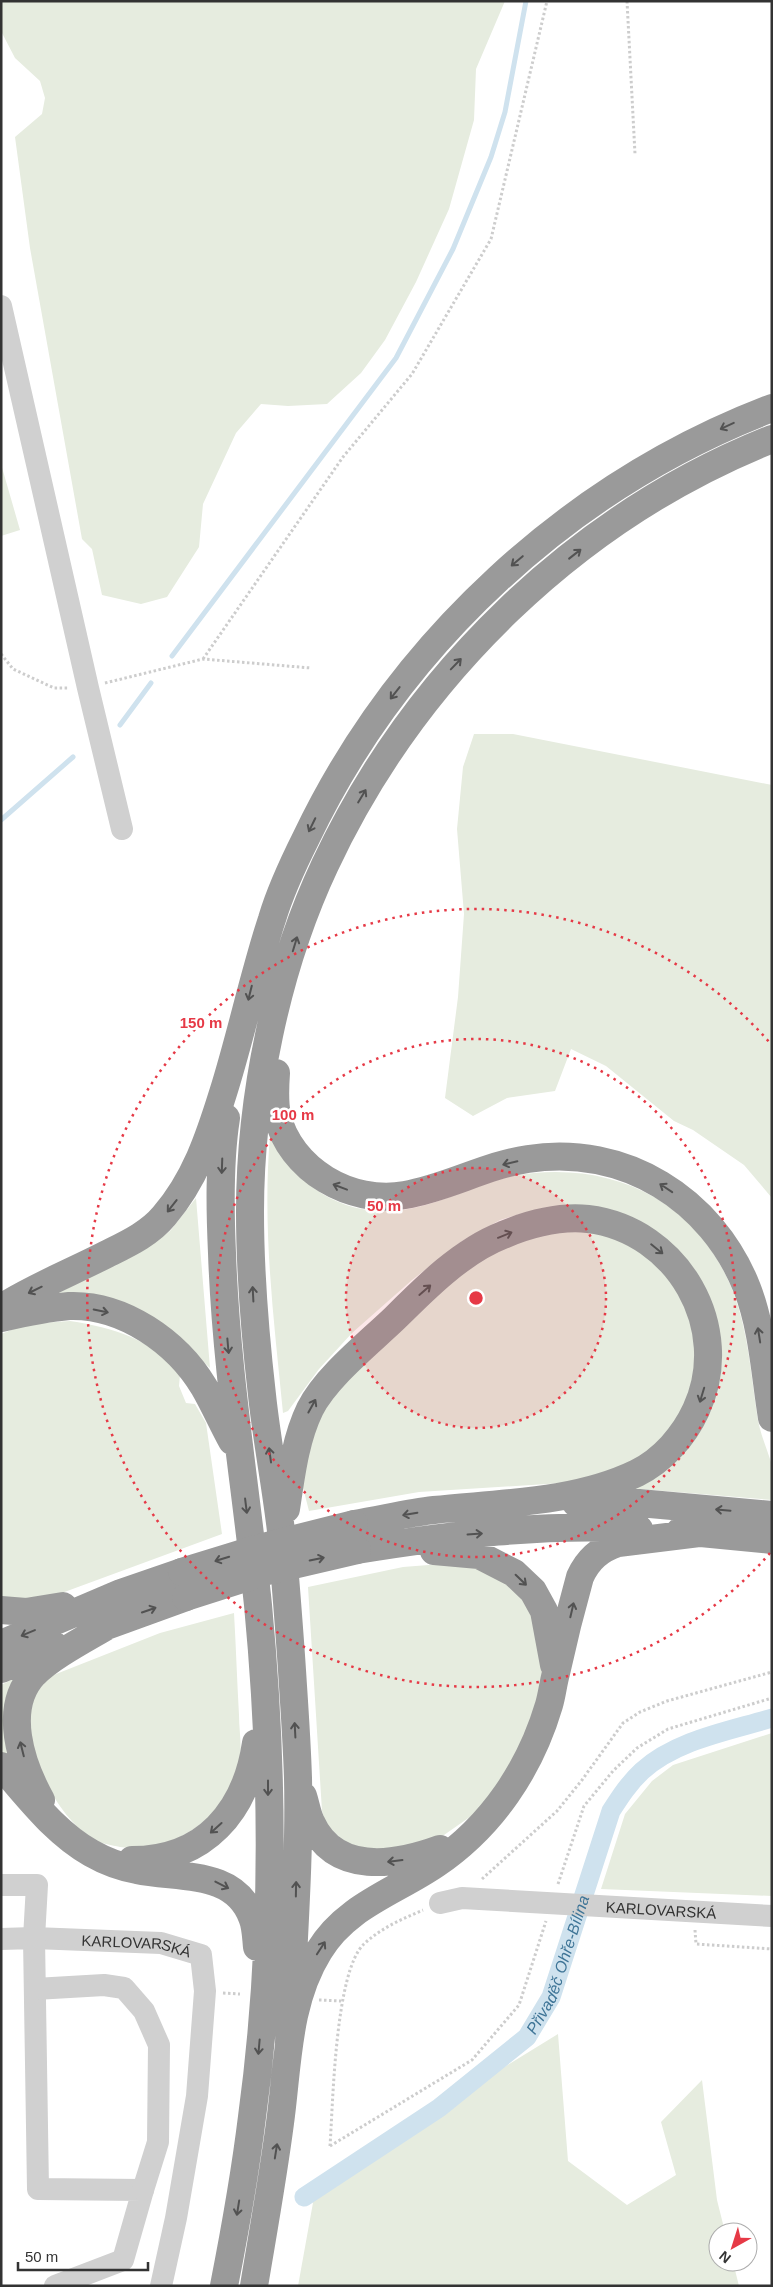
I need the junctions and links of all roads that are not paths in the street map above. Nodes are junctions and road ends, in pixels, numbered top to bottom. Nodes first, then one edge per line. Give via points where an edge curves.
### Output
1 (1, 306) edge
2 (772, 408) edge
3 (772, 439) edge
4 (122, 829) dead end
5 (281, 990) junction
6 (236, 1049) junction
7 (1, 1308) edge
8 (1, 1318) edge
9 (772, 1418) edge
10 (240, 1458) junction
11 (510, 1503) junction
12 (772, 1515) edge
13 (699, 1533) junction
14 (355, 1537) junction
15 (281, 1538) junction
16 (772, 1540) edge
17 (184, 1584) junction
18 (121, 1593) junction
19 (1, 1610) edge
20 (112, 1623) junction
21 (1, 1644) edge
22 (1, 1669) edge
23 (556, 1674) junction
24 (264, 1687) junction
25 (1, 1766) edge
26 (298, 1779) junction
27 (486, 1820) junction
28 (68, 1838) junction
29 (91, 1853) junction
30 (1, 1886) edge
31 (440, 1903) road end
32 (772, 1916) edge
33 (34, 1938) junction
34 (1, 1939) edge
35 (35, 1989) junction
36 (263, 1998) junction
37 (290, 2043) junction
38 (143, 2190) junction
39 (55, 2286) edge
40 (161, 2286) edge
41 (224, 2286) edge
42 (254, 2286) edge

1 - 4 street
2 -> 6 highway via 680,448 569,520 515,563 425,654 354,752 311,826 272,916
5 -> 3 highway via 305,912 352,813 410,721 446,674 535,584 588,543 689,478
9 -> 5 highway via 757,1323 734,1258 708,1223 662,1184 626,1167 559,1156 489,1168 396,1197 363,1195 333,1185 316,1173 291,1146 277,1115 275,1094
15 -> 5 highway via 261,1386 250,1210 254,1130 266,1054
6 -> 7 highway via 207,1143 194,1173 162,1220 134,1241
6 -> 10 highway via 224,1132 220,1214 224,1308
8 -> 10 highway via 71,1306 105,1311 143,1326 166,1342 203,1386
10 -> 24 highway via 258,1604
12 -> 11 highway via 639,1504
11 -> 14 highway via 431,1511
15 -> 11 highway via 300,1434 311,1407 326,1386 420,1293 462,1258 500,1236 530,1226 568,1218 624,1228 642,1237 672,1261 689,1284 701,1310 706,1328 708,1366 699,1403 681,1435 654,1462 638,1472 606,1486
14 -> 13 highway via 444,1536 543,1529 634,1528
13 - 16 highway
23 -> 13 highway via 580,1577 590,1560 618,1543
14 - 17 highway, bridge via 267,1571
14 -> 23 highway via 479,1555 497,1562 533,1592 544,1611
26 -> 15 highway
17 - 18 highway
20 -> 17 highway
18 - 19 highway via 41,1611
18 -> 21 highway
20 - 22 highway
28 -> 20 highway via 46,1810 28,1772 17,1730 18,1702 29,1680 44,1666
23 - 27 highway via 550,1703 532,1752 518,1779
24 -> 29 highway via 248,1781 232,1812 220,1825 192,1846 159,1858 125,1860
24 -> 36 highway via 269,1907
25 - 28 highway
27 -> 26 highway via 449,1845 427,1854 407,1860 357,1861 332,1848 316,1832
37 -> 26 highway
37 -> 27 highway via 302,1986 329,1936 358,1909 437,1863
28 - 29 highway
29 -> 36 highway via 136,1870 213,1880 232,1890 246,1904 253,1920
30 - 33 street via 37,1885
31 - 32 street, KARLOVARSKÁ via 462,1898
33 - 34 street, KARLOVARSKÁ
33 - 35 street
33 - 40 street, KARLOVARSKÁ via 161,1942 201,1954 205,1991 196,2096
35 - 38 street via 104,1985 124,1988 144,2011 159,2045 159,2065 158,2142
35 - 38 street via 38,2189
36 -> 41 highway via 252,2115
42 -> 37 highway
38 - 39 street via 123,2260

